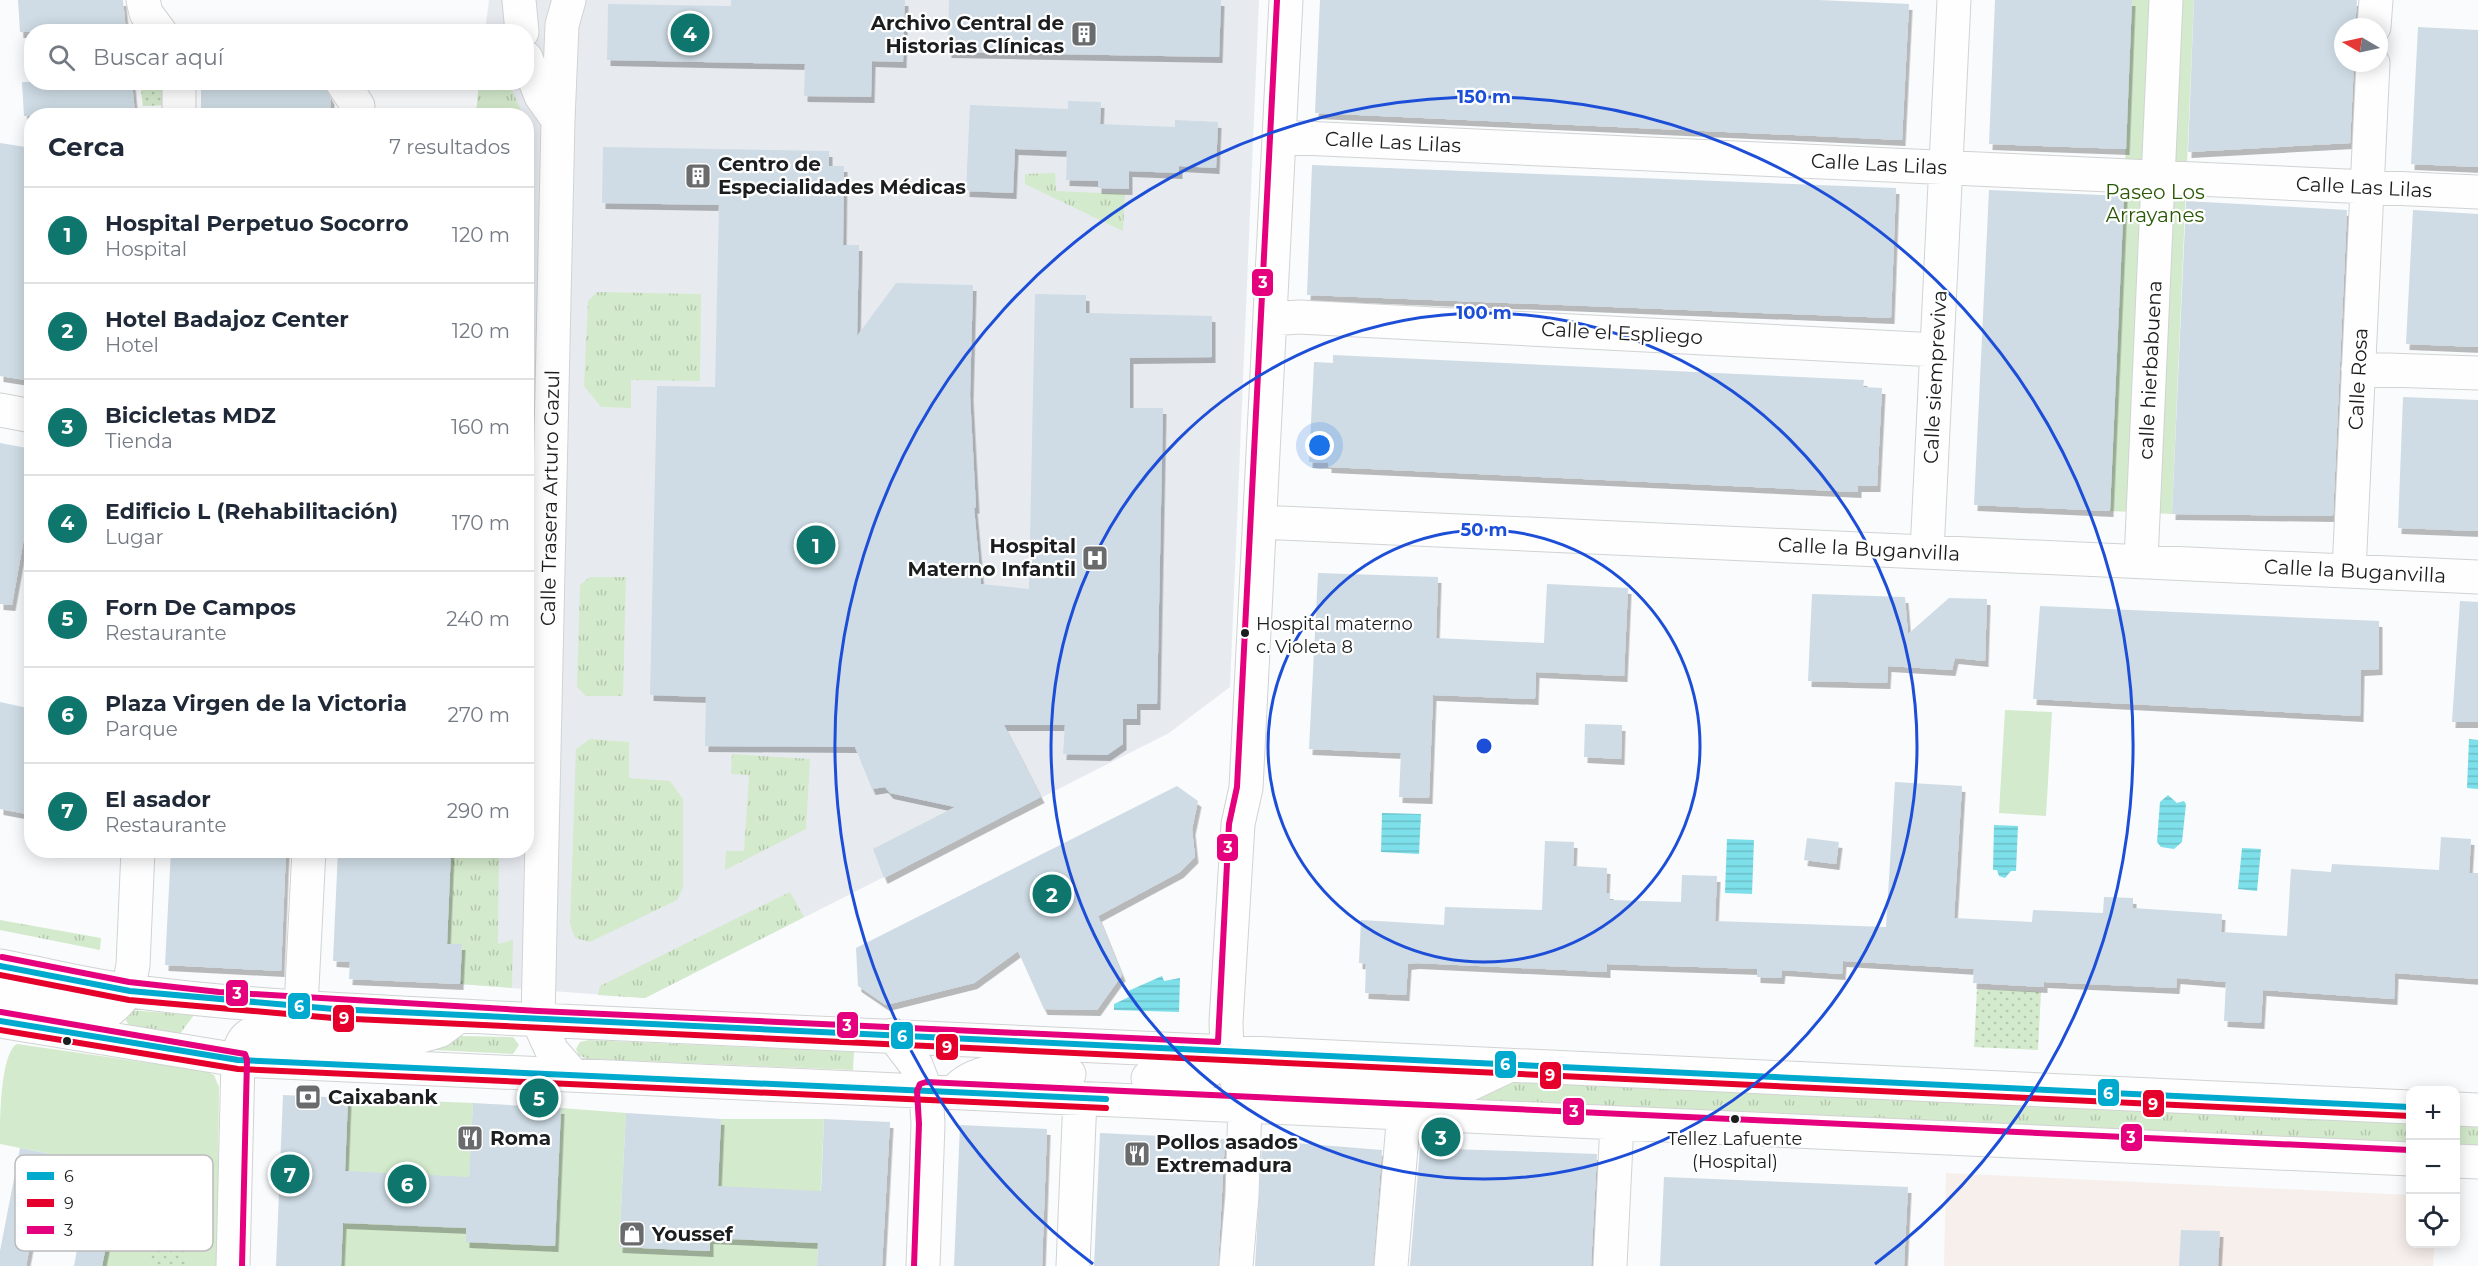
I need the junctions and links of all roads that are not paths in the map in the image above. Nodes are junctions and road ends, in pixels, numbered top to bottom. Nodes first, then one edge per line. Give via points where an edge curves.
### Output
1 (143, 0) edge
2 (519, 0) edge
3 (569, 0) edge
4 (1286, 0) edge
5 (1954, 0) edge
6 (2166, 0) edge
7 (2376, 0) edge
8 (2375, 18) edge
9 (154, 24) edge
10 (521, 24) edge
11 (2373, 72) edge
12 (534, 78) edge
13 (178, 90) edge
14 (347, 90) edge
15 (179, 108) edge
16 (358, 108) edge
17 (558, 120) junction
18 (1280, 137) junction
19 (1946, 168) junction
20 (2158, 178) junction
21 (2367, 187) junction
22 (2478, 192) edge
23 (1270, 319) junction
24 (1937, 350) junction
25 (2358, 369) junction
26 (2478, 374) edge
27 (0, 410) edge
28 (24, 414) edge
29 (539, 459) edge
30 (1261, 522) junction
31 (1927, 552) junction
32 (2141, 561) junction
33 (2349, 571) junction
34 (2478, 577) edge
35 (138, 858) edge
36 (309, 858) edge
37 (0, 966) edge
38 (128, 991) junction
39 (14, 1001) edge
40 (301, 1007) junction
41 (459, 1016) junction
42 (0, 1020) edge
43 (538, 1020) junction
44 (893, 1035) junction
45 (1227, 1051) junction
46 (238, 1060) junction
47 (1510, 1064) junction
48 (573, 1075) junction
49 (940, 1091) junction
50 (1080, 1098) junction
51 (1245, 1105) junction
52 (2406, 1107) edge
53 (2460, 1109) edge
54 (2478, 1110) edge
55 (1404, 1112) junction
56 (1617, 1123) junction
57 (2406, 1159) edge
58 (2460, 1161) edge
59 (2478, 1162) edge
60 (233, 1266) edge
61 (923, 1266) edge
62 (1073, 1266) edge
63 (1236, 1266) edge
64 (1391, 1266) edge
65 (1610, 1266) edge

1 - 9 street
2 - 10 street
3 - 17 street, Calle Trasera Arturo Gazul via 562,25
4 - 18 street
5 - 19 street, Calle siempreviva
6 - 20 street, calle hierbabuena
7 - 8 street
11 - 21 street, Calle Rosa
12 - 17 street
13 - 15 street
14 - 16 street
17 - 29 street, Calle Trasera Arturo Gazul
18 - 19 street, Calle Las Lilas
18 - 23 street
19 - 20 street, Calle Las Lilas
19 - 24 street, Calle siempreviva
20 - 21 street, Calle Las Lilas
20 - 32 street, calle hierbabuena
21 - 22 street, Calle Las Lilas
21 - 25 street, Calle Rosa
23 - 24 street, Calle el Espliego via 1299,316
23 - 30 street
24 - 31 street, Calle siempreviva
25 - 26 street
25 - 33 street, Calle Rosa
27 - 28 street
29 - 43 street, Calle Trasera Arturo Gazul
30 - 31 street, Calle la Buganvilla
30 - 45 street via 1246,788 1238,824
31 - 32 street, Calle la Buganvilla
32 - 33 street, Calle la Buganvilla
33 - 34 street, Calle la Buganvilla
35 - 38 street via 133,965
36 - 40 street
37 - 38 street
38 - 39 street via 108,1011 100,1013
38 - 40 street
39 - 42 street via 12,1010
40 - 41 street
41 - 43 street
41 - 46 street via 439,1031 418,1037 260,1030 247,1035
42 - 46 street
43 - 44 street
43 - 48 street via 552,1051
44 - 45 street
44 - 49 street
45 - 47 street
45 - 49 street via 1212,1069 1195,1080 998,1071 975,1075
45 - 51 street
46 - 48 street
46 - 60 street
47 - 51 street via 1468,1085 1273,1079 1249,1092
47 - 52 street
48 - 49 street
49 - 50 street
49 - 61 street via 928,1124
50 - 51 street
50 - 62 street
51 - 55 street
51 - 63 street
53 - 54 street
55 - 56 street
55 - 64 street
56 - 57 street
56 - 65 street
58 - 59 street

